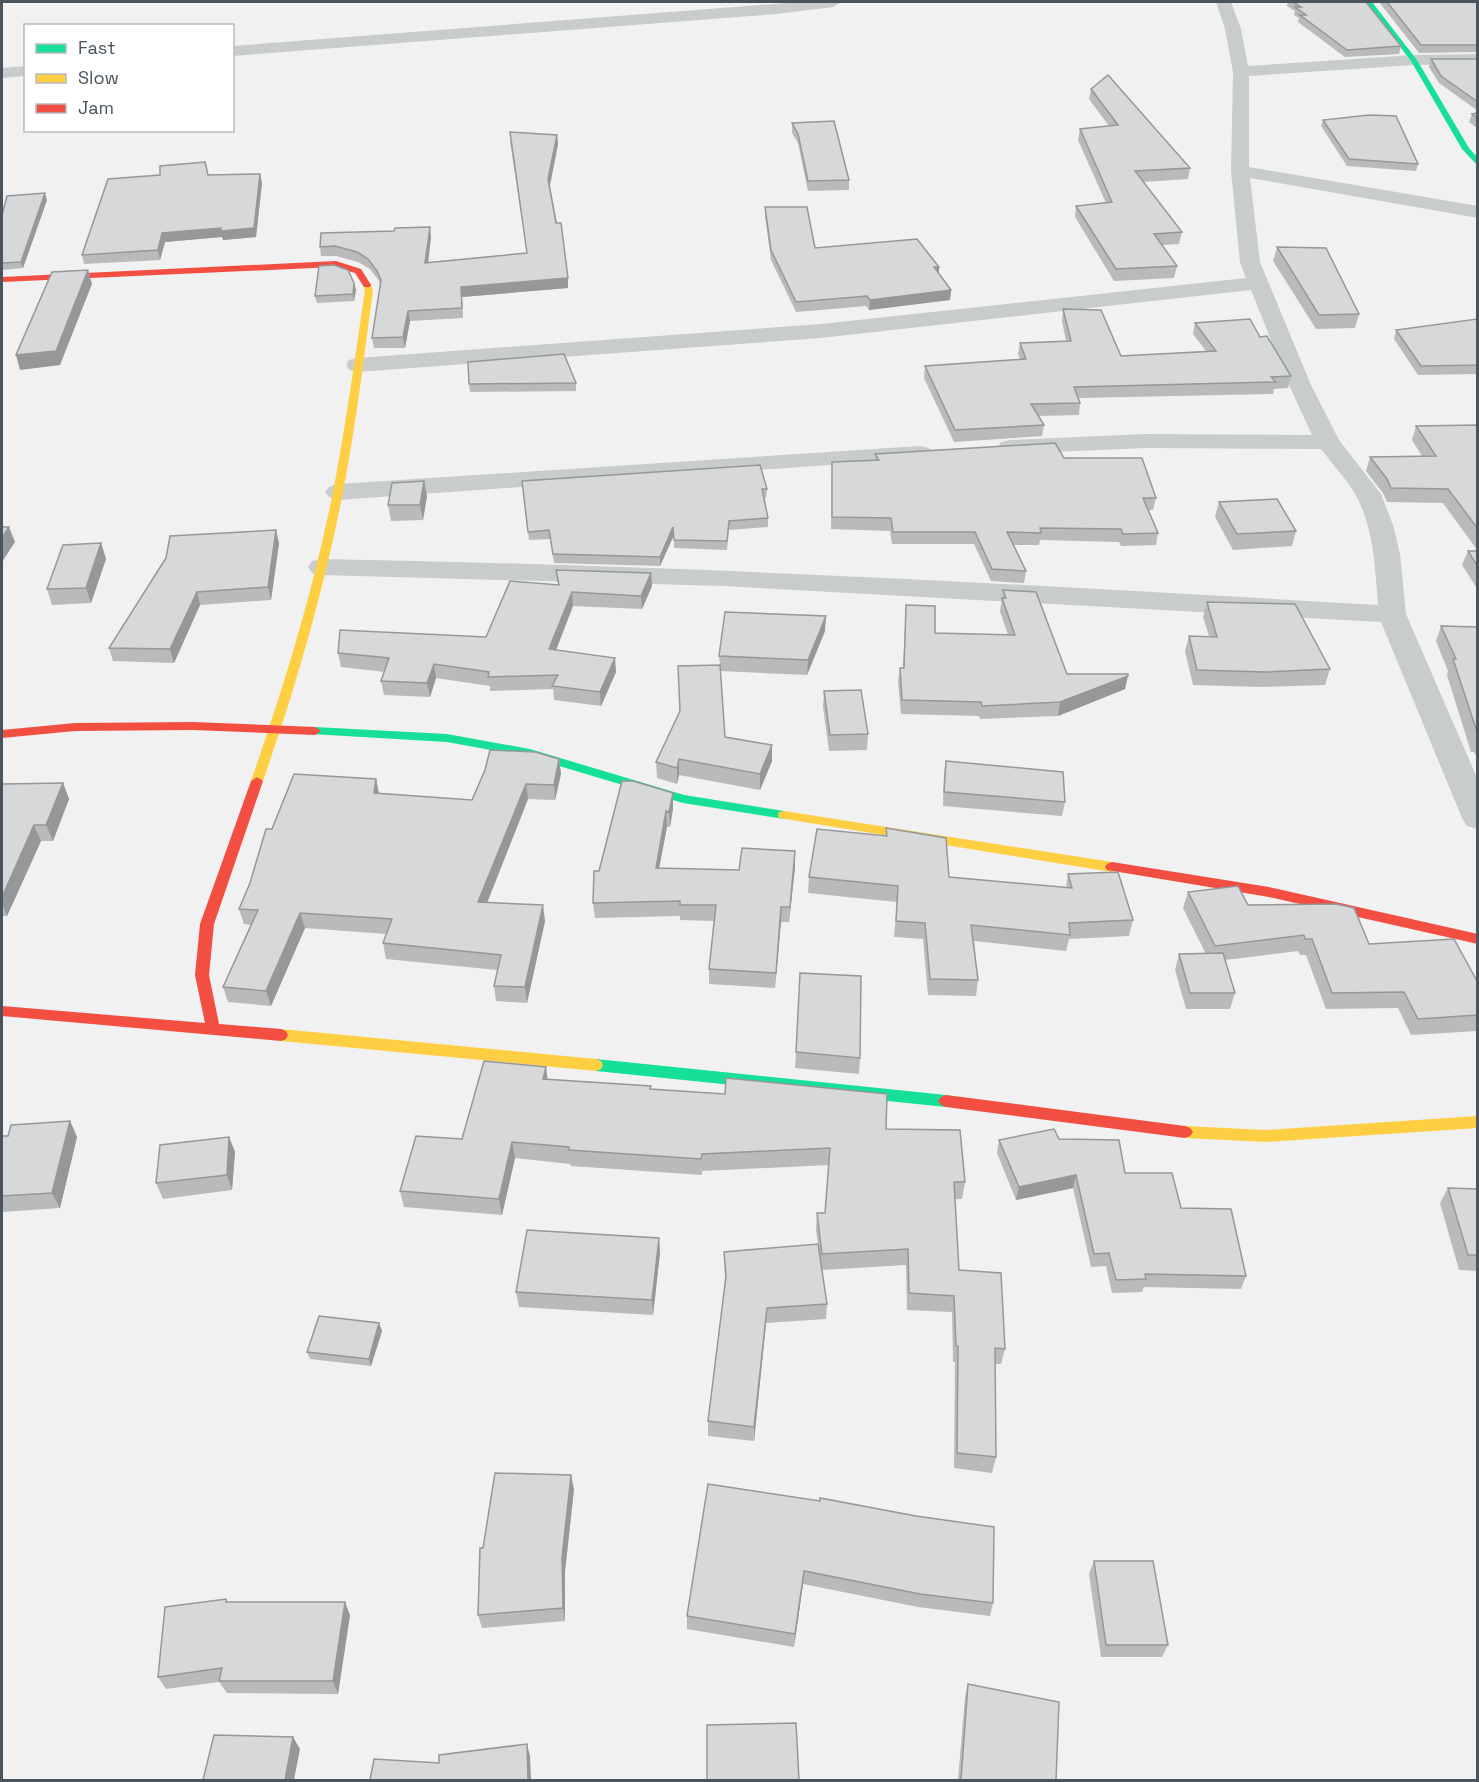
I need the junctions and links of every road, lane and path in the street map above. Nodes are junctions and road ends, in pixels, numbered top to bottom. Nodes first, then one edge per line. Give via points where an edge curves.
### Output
1 (833, 2) edge
2 (1223, 2) edge
3 (1369, 2) edge
4 (234, 51) edge
5 (1478, 59) edge
6 (1414, 60) junction
7 (24, 71) edge
8 (1241, 72) junction
9 (2, 73) edge
10 (1478, 164) edge
11 (1240, 171) junction
12 (1478, 212) edge
13 (2, 280) edge
14 (1258, 283) junction
15 (357, 364) junction
16 (1328, 442) junction
17 (989, 448) edge
18 (942, 452) edge
19 (338, 492) junction
20 (321, 567) junction
21 (1392, 614) junction
22 (276, 729) junction
23 (2, 734) edge
24 (1478, 818) edge
25 (1478, 939) edge
26 (2, 1011) edge
27 (213, 1028) junction
28 (1478, 1122) edge

1 - 4 street
2 - 8 street
3 - 6 street
5 - 6 street
6 - 8 street
6 - 10 street
7 - 9 street
8 - 11 street
11 - 12 street
11 - 14 street via 1250,262
13 - 15 street via 336,264 355,268 364,274 369,290
14 - 15 street via 821,331
14 - 16 street
15 - 19 street
16 - 17 street via 1145,441
16 - 21 street via 1368,494 1387,554
18 - 19 street
19 - 20 street
20 - 21 street via 523,570 1061,594
20 - 22 street
21 - 24 street
22 - 23 street via 75,727
22 - 25 street via 447,738 530,753 682,799 1269,892
22 - 27 street via 207,924 202,975
26 - 27 street
27 - 28 street via 872,1092 1204,1134 1266,1136

